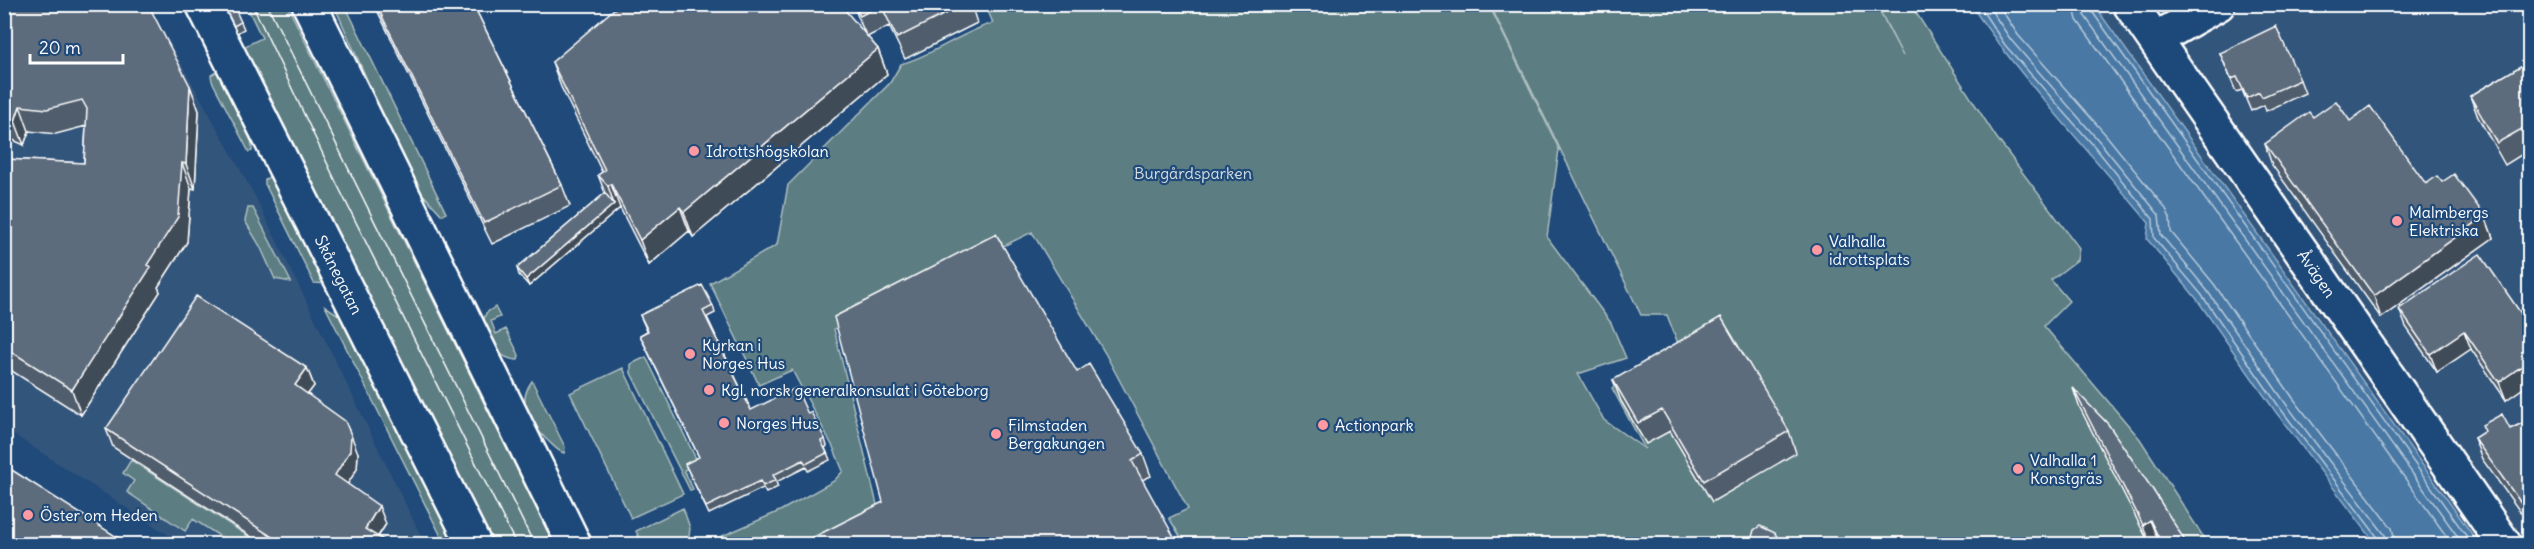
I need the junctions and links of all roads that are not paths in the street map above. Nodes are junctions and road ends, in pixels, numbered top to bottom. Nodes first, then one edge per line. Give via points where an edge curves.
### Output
1 (203, 4) edge
2 (309, 4) edge
3 (2130, 4) edge
4 (2218, 4) edge
5 (2156, 39) junction
6 (474, 544) edge
7 (574, 544) edge
8 (2504, 544) edge

1 - 6 main road, Skånegatan
2 - 7 main road
3 - 5 main road, Åvägen
4 - 5 main road
5 - 8 main road, Åvägen

